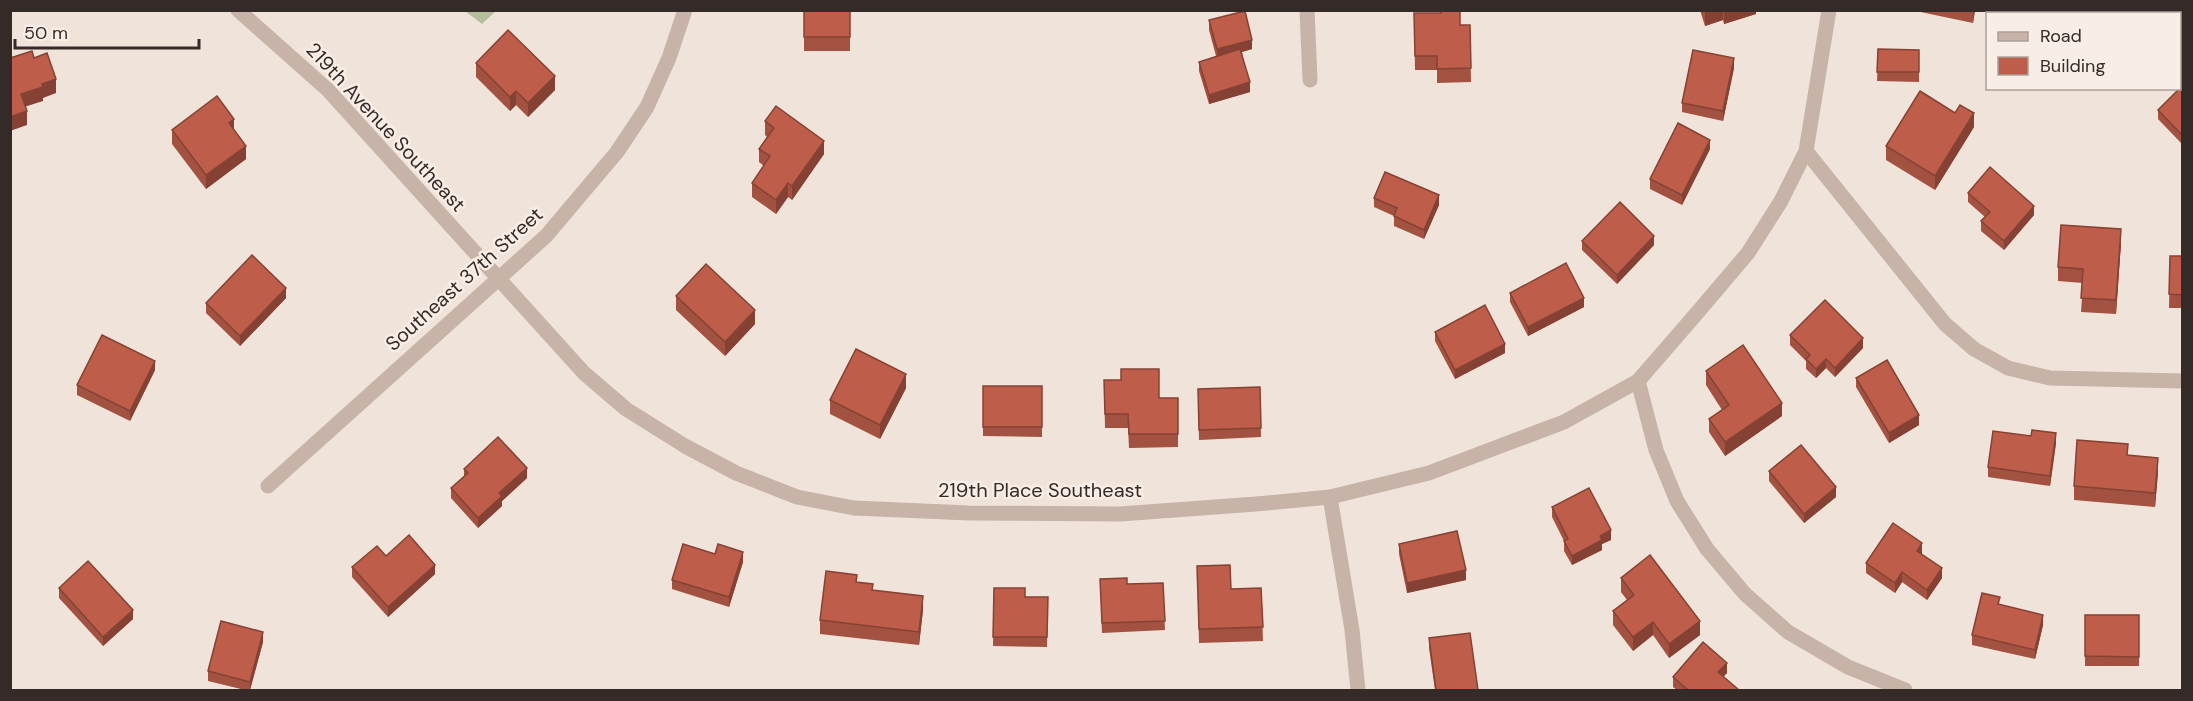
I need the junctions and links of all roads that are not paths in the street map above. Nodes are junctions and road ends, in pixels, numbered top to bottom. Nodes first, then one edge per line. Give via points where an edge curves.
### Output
1 (238, 10) edge
2 (685, 10) edge
3 (1307, 10) edge
4 (1829, 10) edge
5 (1310, 80) dead end
6 (1806, 151) junction
7 (497, 279) junction
8 (1638, 381) junction
9 (2182, 381) edge
10 (268, 486) dead end
11 (1330, 496) junction
12 (1358, 690) edge
13 (1905, 690) edge

1 - 7 street, 219th Avenue Southeast via 327,90
2 - 7 street, Southeast 37th Street via 669,58 646,107 617,152 546,236
3 - 5 street
4 - 6 street
6 - 8 street via 1748,253
6 - 9 street via 1945,324 1974,349 2008,368 2050,378
7 - 10 street, Southeast 37th Street
7 - 11 street, 219th Place Southeast via 585,373 626,409 736,473 797,497 854,508 1120,514
8 - 11 street, 219th Place Southeast via 1564,422 1502,447 1429,473
8 - 13 street via 1656,450 1677,501 1707,549 1745,594 1788,632 1848,667
11 - 12 street

